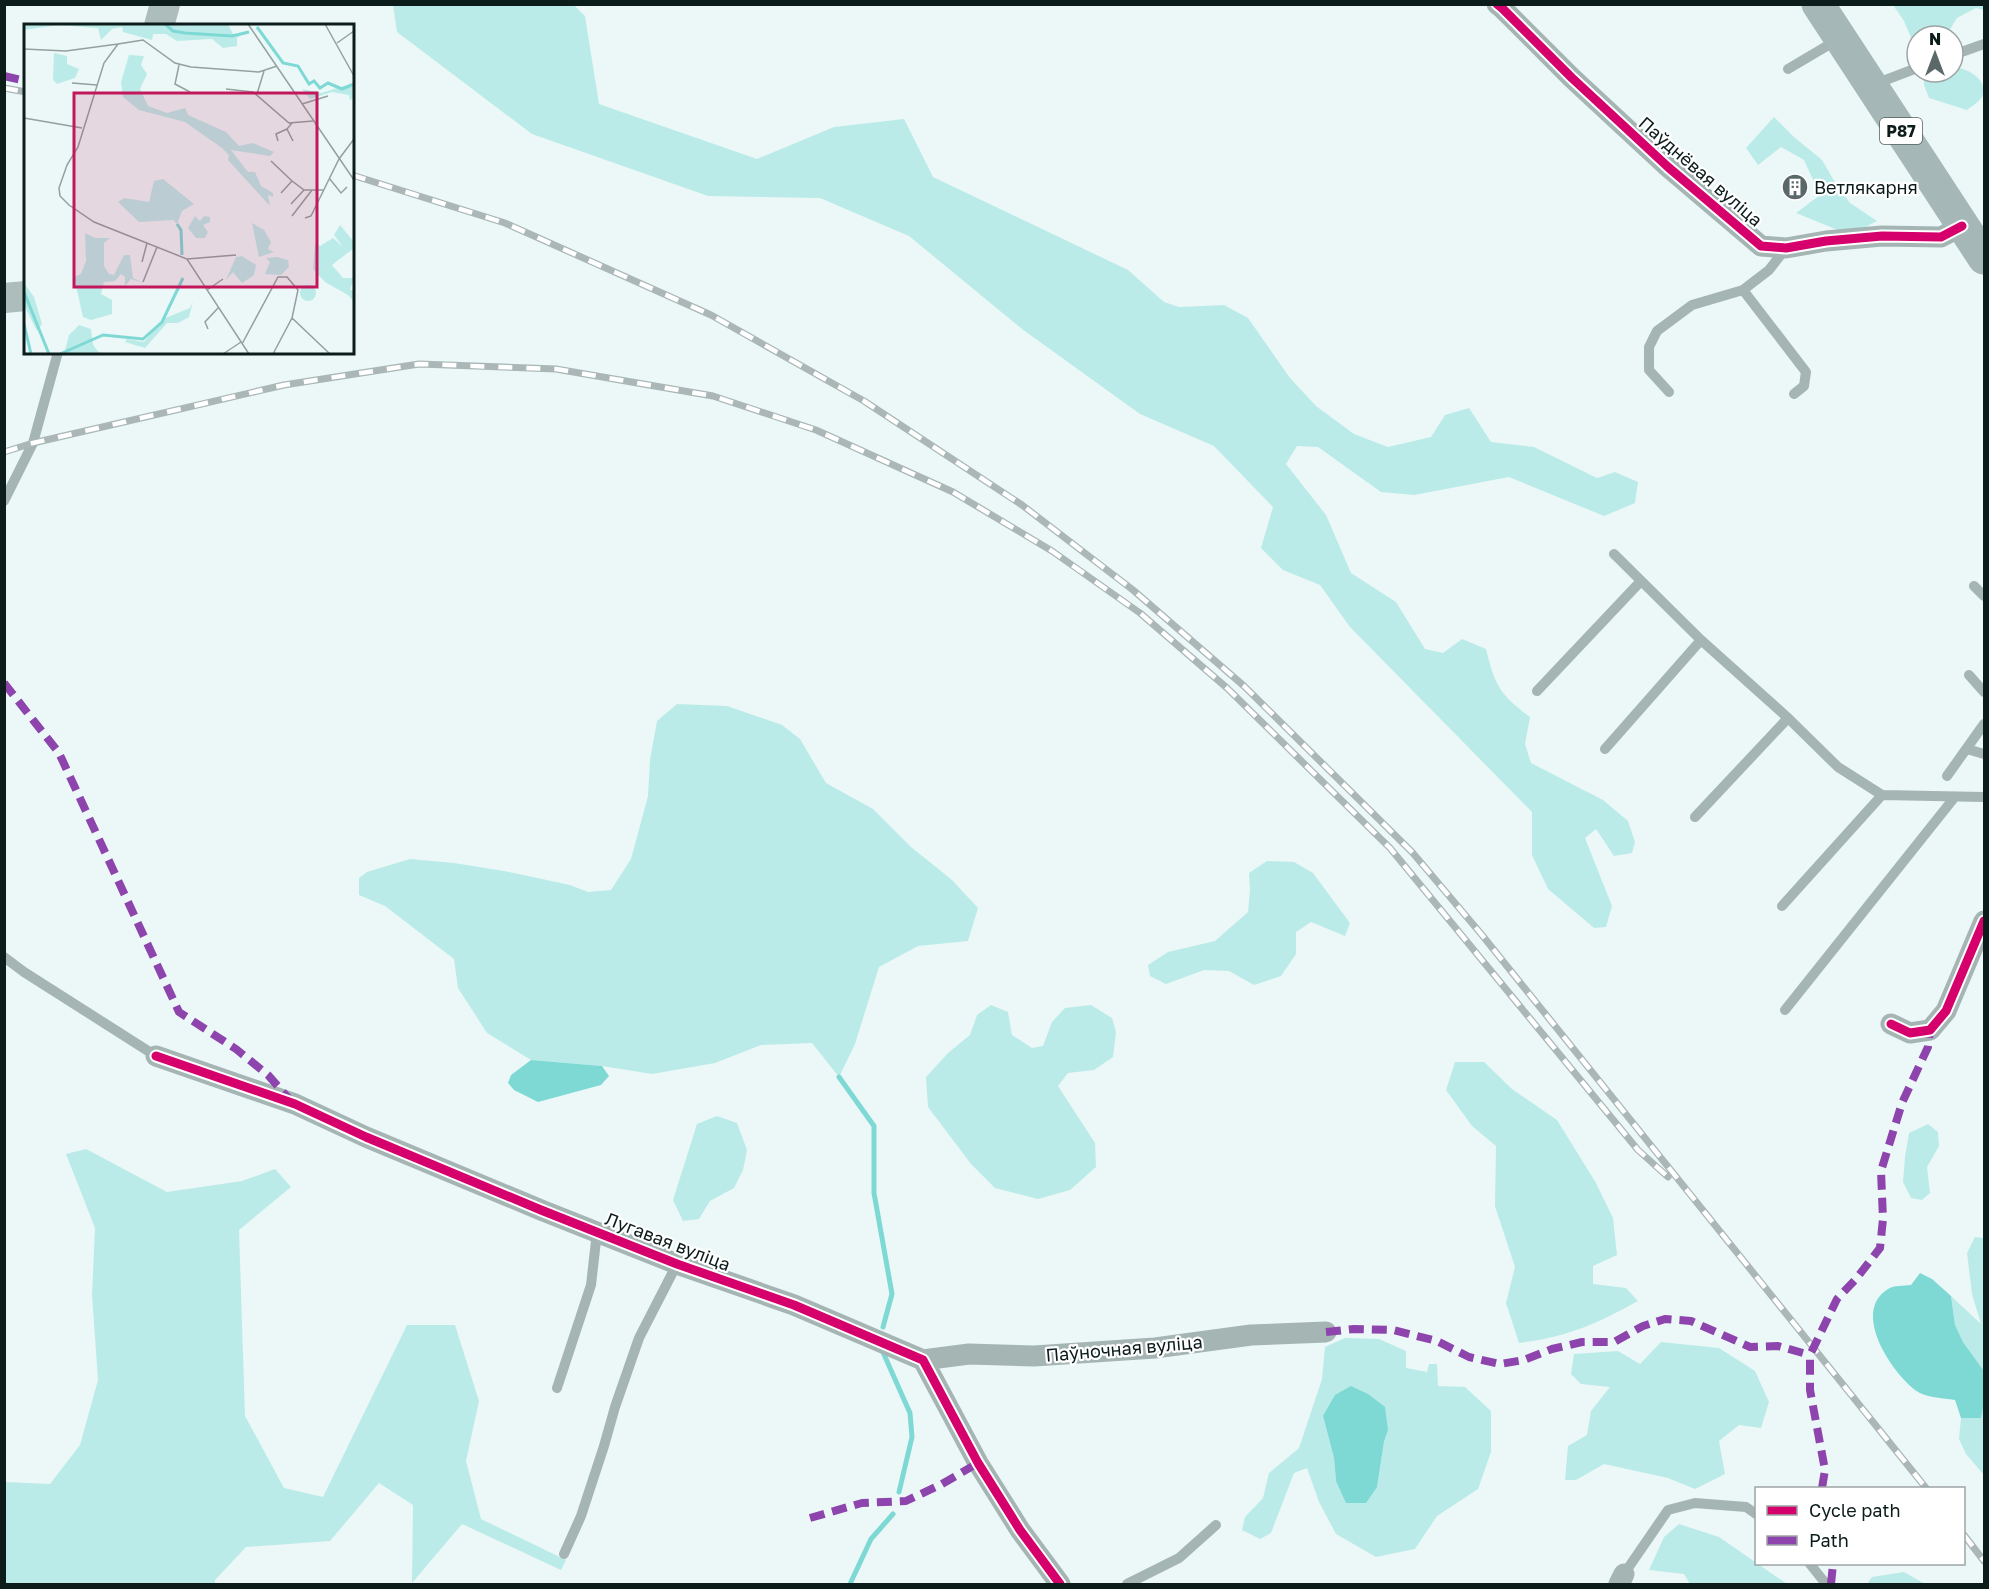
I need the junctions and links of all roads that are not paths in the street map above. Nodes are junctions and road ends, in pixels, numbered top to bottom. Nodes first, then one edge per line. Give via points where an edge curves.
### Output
1 (165, 4) edge
2 (1818, 4) edge
3 (1501, 6) edge
4 (160, 24) edge
5 (1840, 38) junction
6 (1984, 44) edge
7 (1965, 51) edge
8 (1788, 69) dead end
9 (1905, 73) edge
10 (1872, 85) junction
11 (1962, 226) junction
12 (1786, 248) junction
13 (1984, 258) edge
14 (1743, 290) junction
15 (24, 296) edge
16 (4, 298) edge
17 (57, 354) edge
18 (1669, 392) dead end
19 (1794, 394) dead end
20 (4, 501) edge
21 (1614, 554) dead end
22 (1641, 581) junction
23 (1974, 586) dead end
24 (1984, 596) edge
25 (1701, 640) junction
26 (1969, 675) dead end
27 (1537, 691) dead end
28 (1984, 692) edge
29 (1788, 718) junction
30 (1984, 723) edge
31 (1605, 749) dead end
32 (1967, 749) junction
33 (1984, 754) edge
34 (1947, 776) dead end
35 (1882, 795) junction
36 (1984, 797) edge
37 (1954, 798) junction
38 (1695, 817) dead end
39 (1782, 906) dead end
40 (1984, 921) edge
41 (4, 957) edge
42 (1785, 1010) dead end
43 (1891, 1024) dead end
44 (156, 1056) joint
45 (597, 1232) junction
46 (677, 1264) junction
47 (1326, 1332) dead end
48 (923, 1360) junction
49 (558, 1388) dead end
50 (1755, 1513) edge
51 (1216, 1525) dead end
52 (564, 1554) dead end
53 (1812, 1565) edge
54 (1621, 1579) edge
55 (1060, 1584) edge
56 (1127, 1584) edge
57 (1826, 1584) edge

1 - 4 street
2 - 5 main road, Р87
3 - 12 street, Паўднёвая вуліца via 1572,78 1738,227 1761,246
5 - 8 lane
5 - 10 main road, Р87
6 - 7 lane
9 - 10 lane
10 - 11 main road, Р87
11 - 12 street, Паўднёвая вуліца via 1941,237 1882,236
11 - 13 main road, Р87
12 - 14 lane via 1769,270
14 - 18 lane via 1692,305 1657,331 1649,347 1649,370
14 - 19 lane via 1806,372 1804,386
15 - 16 street
17 - 20 lane via 33,443
21 - 22 lane
22 - 25 lane
22 - 27 lane
23 - 24 lane
25 - 29 lane
25 - 31 lane
26 - 28 lane
29 - 35 lane via 1838,767
29 - 38 lane
30 - 32 lane
32 - 33 lane
32 - 34 lane
35 - 37 lane
35 - 39 lane
36 - 37 lane
37 - 42 lane
40 - 43 street via 1946,1011 1930,1030 1910,1033
41 - 44 lane
44 - 45 street, Лугавая вуліца via 295,1104
45 - 46 street, Лугавая вуліца
45 - 49 lane via 591,1285
46 - 48 street, Лугавая вуліца via 794,1305
46 - 52 lane via 639,1338 581,1516
47 - 48 street, Паўночная вуліца via 1251,1335 1155,1348 1034,1356 969,1354
48 - 55 street via 978,1463
50 - 54 lane via 1746,1507 1695,1503 1668,1510
51 - 56 lane via 1179,1558
53 - 57 lane

